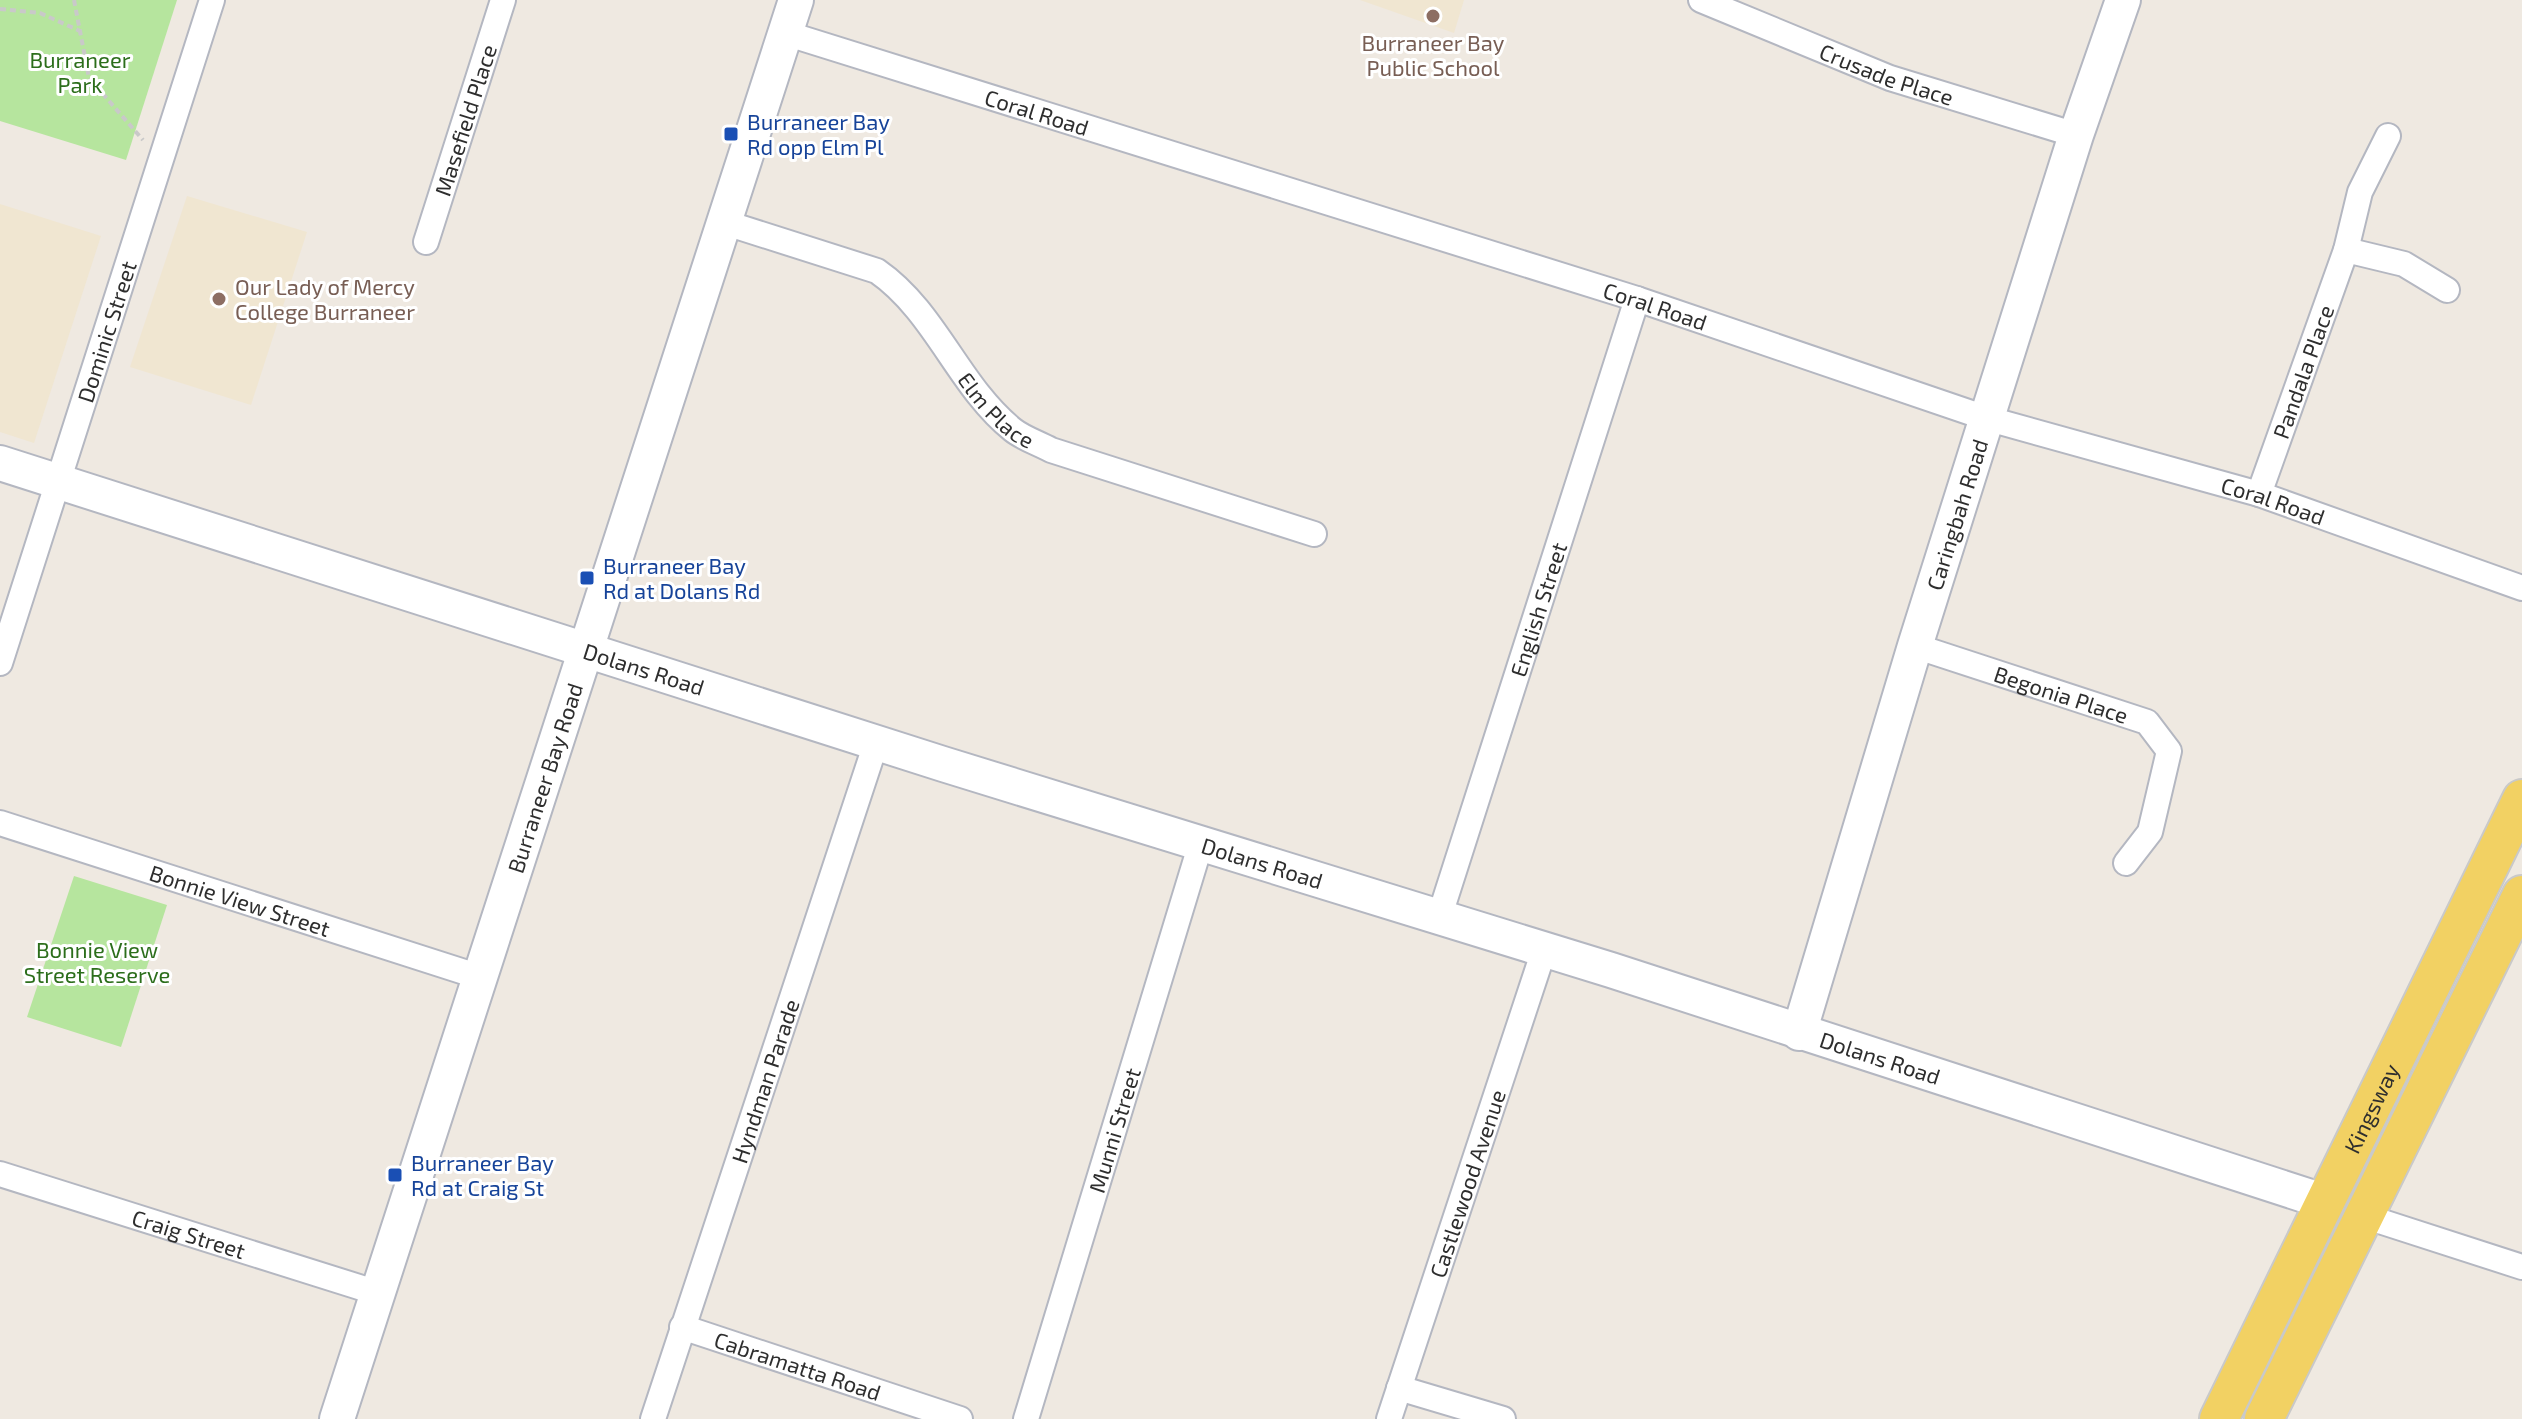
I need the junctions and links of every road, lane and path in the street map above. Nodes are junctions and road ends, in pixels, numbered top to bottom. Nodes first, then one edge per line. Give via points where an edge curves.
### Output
1 (74, 0) edge
2 (212, 0) edge
3 (503, 0) edge
4 (796, 0) edge
5 (1701, 0) edge
6 (2123, 0) edge
7 (0, 9) edge
8 (80, 31) junction
9 (785, 33) junction
10 (2076, 135) junction
11 (2388, 136) dead end
12 (161, 161) junction
13 (723, 222) junction
14 (426, 242) dead end
15 (2346, 250) junction
16 (2447, 290) dead end
17 (1637, 299) junction
18 (1989, 419) junction
19 (0, 463) edge
20 (58, 482) junction
21 (2259, 494) junction
22 (1314, 534) dead end
23 (2522, 588) edge
24 (1915, 646) junction
25 (586, 649) junction
26 (0, 663) edge
27 (876, 743) junction
28 (2522, 799) edge
29 (0, 823) edge
30 (1201, 843) junction
31 (2126, 863) dead end
32 (2522, 895) edge
33 (1439, 918) junction
34 (1544, 950) junction
35 (480, 977) junction
36 (1799, 1033) junction
37 (0, 1174) edge
38 (2326, 1202) junction
39 (2364, 1216) junction
40 (2522, 1267) edge
41 (378, 1293) junction
42 (682, 1327) junction
43 (1399, 1388) junction
44 (337, 1419) edge
45 (653, 1419) edge
46 (960, 1419) edge
47 (1026, 1419) edge
48 (1389, 1419) edge
49 (1503, 1419) edge
50 (2219, 1419) edge
51 (2264, 1419) edge

1 - 8 path
2 - 12 street, Dominic Street
3 - 14 street, Masefield Place
4 - 9 street, Burraneer Bay Road
5 - 10 street, Crusade Place via 1890,78
6 - 10 street, Caringbah Road
7 - 8 path via 40,13
8 - 12 path via 89,78
9 - 13 street, Burraneer Bay Road
9 - 17 street, Coral Road
10 - 18 street, Caringbah Road
11 - 15 street, Pandala Place via 2360,192
12 - 20 street, Dominic Street
13 - 22 street, Elm Place via 877,271 899,286 988,406 1014,431 1051,450
13 - 25 street, Burraneer Bay Road
15 - 16 street via 2404,264
15 - 21 street, Pandala Place
17 - 18 street, Coral Road
17 - 33 street, English Street
18 - 21 street, Coral Road
18 - 24 street, Caringbah Road
19 - 20 street, Dolans Road
20 - 25 street, Dolans Road
20 - 26 street, Dominic Street
21 - 23 street, Coral Road
24 - 31 street, Begonia Place via 2147,722 2169,751 2150,832
24 - 36 street, Caringbah Road
25 - 27 street, Dolans Road
25 - 35 street, Burraneer Bay Road
27 - 30 street, Dolans Road
27 - 42 street, Hyndman Parade
28 - 38 main road, Kingsway
29 - 35 street, Bonnie View Street
30 - 33 street, Dolans Road
30 - 47 street, Munni Street
32 - 39 main road, Kingsway
33 - 34 street, Dolans Road
34 - 36 street, Dolans Road
34 - 43 street, Castlewood Avenue
35 - 41 street, Burraneer Bay Road
36 - 38 street, Dolans Road
37 - 41 street, Craig Street
38 - 39 main road, Dolans Road
38 - 50 main road, Kingsway
39 - 40 street, Dolans Road
39 - 51 main road, Kingsway
41 - 44 street, Burraneer Bay Road
42 - 45 street, Hyndman Parade
42 - 46 street, Cabramatta Road
43 - 48 street, Castlewood Avenue
43 - 49 street

